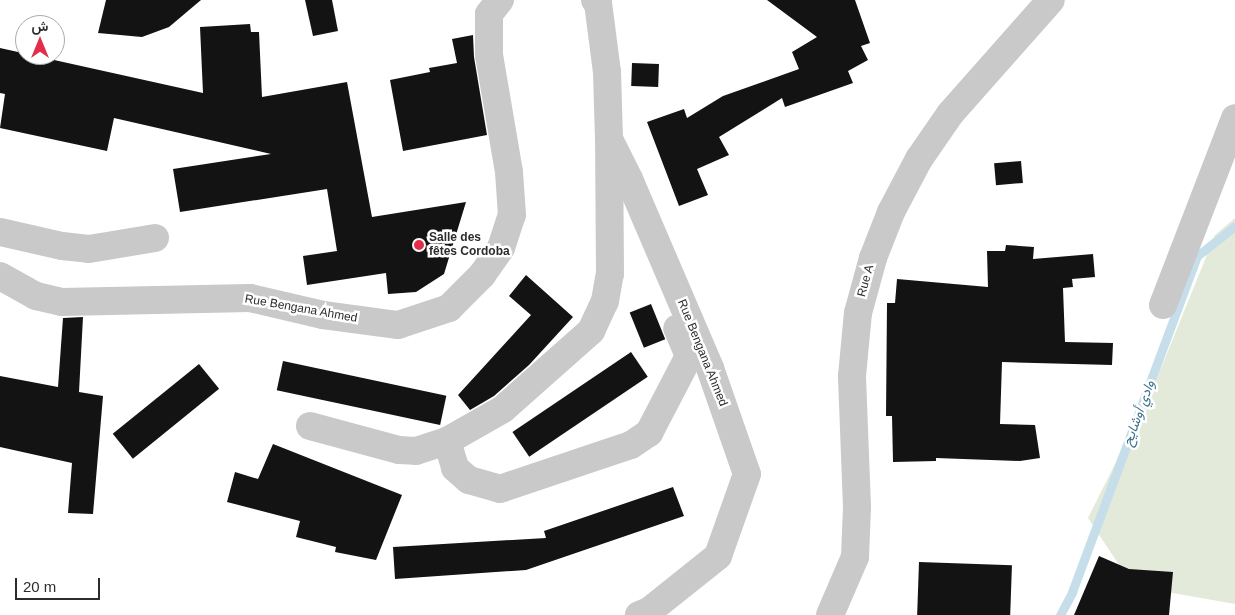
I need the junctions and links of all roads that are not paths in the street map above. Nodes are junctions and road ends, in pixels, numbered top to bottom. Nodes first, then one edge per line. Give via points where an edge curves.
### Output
1 (500, 0) edge
2 (595, 0) edge
3 (1051, 0) edge
4 (1235, 118) edge
5 (608, 139) junction
6 (0, 232) edge
7 (155, 238) dead end
8 (645, 251) dead end
9 (0, 276) edge
10 (1164, 305) dead end
11 (310, 426) dead end
12 (447, 441) junction
13 (639, 615) edge
14 (830, 615) edge

1 - 9 street, Rue Bengana Ahmed via 489,14 488,55 509,172 512,215 501,248 482,275 449,308 398,325 323,315 250,298 62,302 36,296
2 - 5 street, Rue Bengana Ahmed via 607,72
3 - 14 street, Rue A via 950,114 919,159 891,212 872,258 858,313 852,376 857,507 855,557
4 - 10 street
5 - 12 street via 610,274 605,301 592,331 502,409
5 - 13 street, Rue Bengana Ahmed via 629,179 710,368 747,474 718,556 649,611
6 - 7 street via 88,249
8 - 12 street via 689,356 649,433 631,445 500,488 469,480 456,468
11 - 12 street via 399,450 416,451

